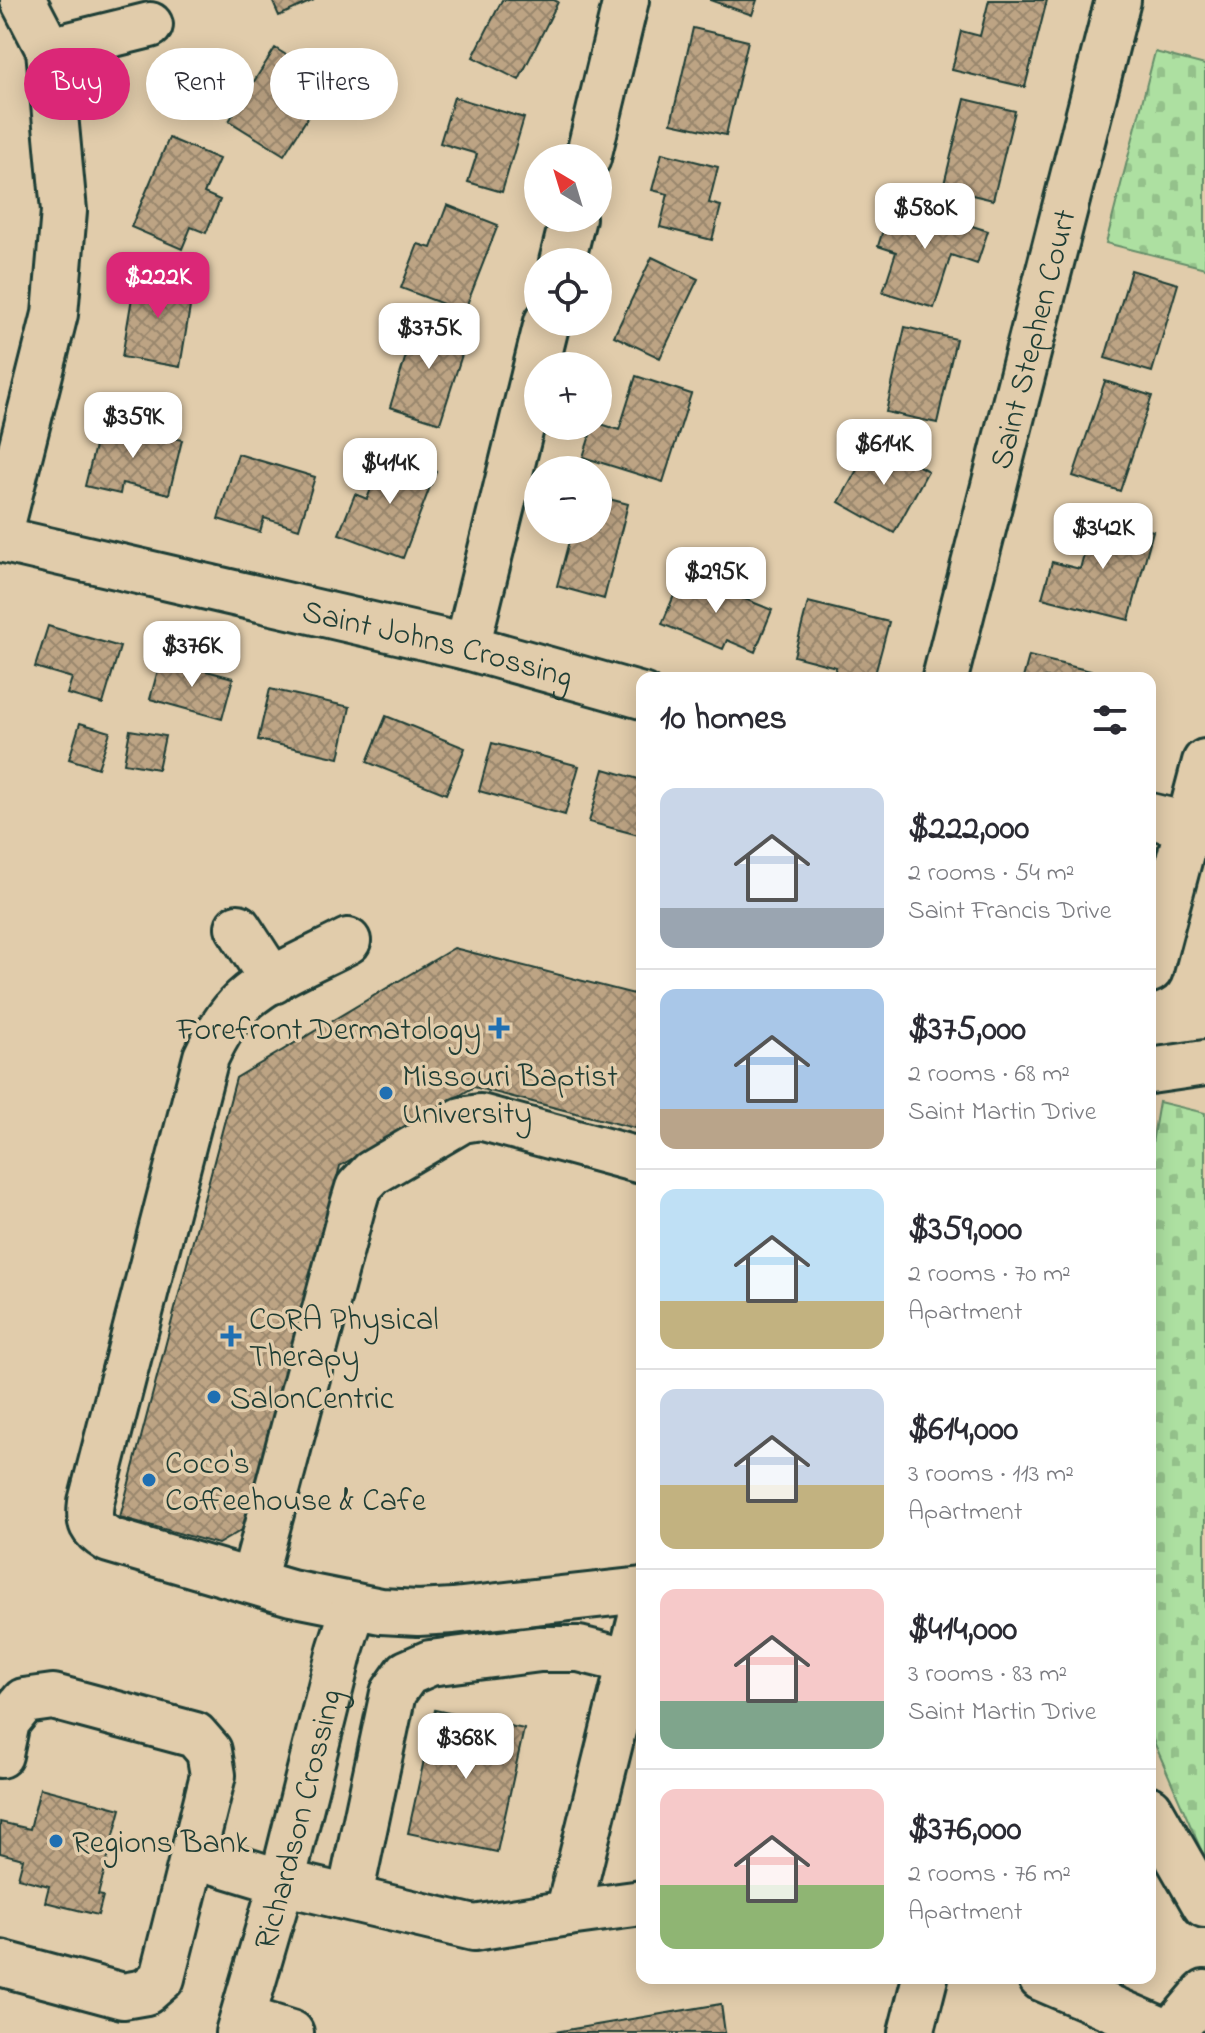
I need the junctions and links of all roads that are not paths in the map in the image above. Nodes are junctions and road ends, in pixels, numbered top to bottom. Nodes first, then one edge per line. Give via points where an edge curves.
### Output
1 (23, 0) edge
2 (626, 0) edge
3 (1118, 0) edge
4 (150, 25) dead end
5 (48, 48) edge
6 (57, 48) edge
7 (56, 120) edge
8 (591, 144) edge
9 (544, 336) edge
10 (0, 533) edge
11 (0, 539) edge
12 (467, 647) junction
13 (947, 672) edge
14 (636, 694) edge
15 (1205, 762) edge
16 (1169, 820) edge
17 (1163, 868) edge
18 (1156, 923) edge
19 (238, 927) dead end
20 (348, 941) dead end
21 (273, 981) junction
22 (1205, 1063) edge
23 (1156, 1070) edge
24 (636, 1159) edge
25 (253, 1581) junction
26 (636, 1591) edge
27 (354, 1606) junction
28 (636, 1640) edge
29 (631, 1662) junction
30 (0, 1755) edge
31 (1156, 1819) edge
32 (193, 1855) junction
33 (282, 1882) junction
34 (350, 1896) junction
35 (636, 1904) edge
36 (1205, 1905) edge
37 (568, 1913) junction
38 (0, 1963) edge
39 (923, 1984) edge
40 (1055, 1984) edge
41 (1205, 1993) edge
42 (240, 2025) edge
43 (291, 2033) edge
44 (911, 2033) edge
45 (1170, 2033) edge

1 - 5 street
2 - 8 street
3 - 13 street, Saint Stephen Court
4 - 6 street
7 - 10 street via 64,211 55,314
9 - 12 street
11 - 12 street, Saint Johns Crossing
12 - 14 street, Saint Johns Crossing
15 - 16 street
16 - 17 street
17 - 18 street
19 - 21 street
20 - 21 street
21 - 25 street via 245,999 220,1028 206,1057 89,1519 93,1530 109,1540
22 - 23 street
24 - 25 street via 480,1117 462,1120 372,1173 358,1188
25 - 27 street
26 - 27 street via 441,1612
27 - 33 street, Richardson Crossing
28 - 29 street
29 - 34 street via 579,1649 540,1649 430,1663 407,1673 393,1693
29 - 37 street
30 - 32 street via 7,1722 24,1701 53,1697 195,1735 209,1751 213,1775
31 - 36 street
32 - 33 street
32 - 38 street via 162,1978 146,1992 123,1996
33 - 34 street
33 - 42 street, Richardson Crossing
34 - 37 street via 474,1928
35 - 37 street
39 - 44 street
40 - 45 street
41 - 45 street
42 - 43 street

